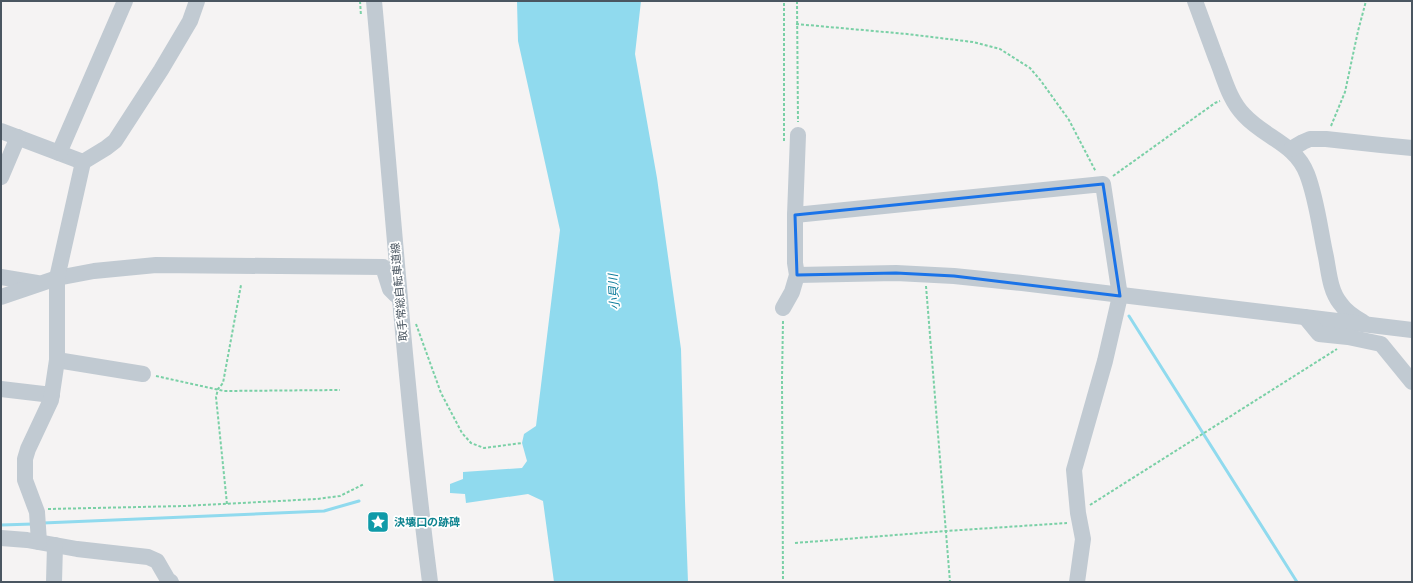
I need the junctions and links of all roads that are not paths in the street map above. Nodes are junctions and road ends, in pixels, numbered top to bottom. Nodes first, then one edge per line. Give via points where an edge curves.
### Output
1 (125, 1) edge
2 (197, 1) edge
3 (374, 1) edge
4 (1195, 1) edge
5 (1, 132) edge
6 (798, 135) road end
7 (18, 138) junction
8 (1412, 148) edge
9 (1291, 149) junction
10 (60, 153) junction
11 (83, 162) junction
12 (1, 177) edge
13 (794, 215) junction
14 (798, 275) junction
15 (1, 277) edge
16 (57, 278) junction
17 (40, 284) junction
18 (1120, 296) junction
19 (1, 297) edge
20 (400, 299) junction
21 (783, 308) dead end
22 (1305, 317) junction
23 (1366, 324) junction
24 (1407, 329) edge
25 (1381, 344) junction
26 (57, 360) junction
27 (143, 374) road end
28 (1412, 382) edge
29 (1, 389) edge
30 (52, 394) junction
31 (38, 537) junction
32 (1, 538) edge
33 (55, 545) junction
34 (54, 582) edge
35 (171, 582) edge
36 (430, 582) edge
37 (1077, 582) edge

1 - 10 street
2 - 11 street via 190,20 164,65 115,141
3 - 20 street, 取手常総自転車道線
4 - 9 street via 1231,97 1254,124
5 - 7 street
6 - 13 street
7 - 10 street
7 - 12 street
8 - 9 street via 1310,139
9 - 23 street via 1304,167 1313,191 1332,288 1349,314
10 - 11 street
11 - 16 street
13 - 14 street via 795,263
13 - 18 street via 1102,184
14 - 18 street via 896,273 1022,283
14 - 21 street
15 - 17 street
16 - 17 street
16 - 20 street via 94,271 156,265 383,266 390,289
16 - 26 street
17 - 19 street
18 - 22 street
18 - 37 street via 1106,361 1074,470 1083,539
20 - 36 street, 取手常総自転車道線
22 - 23 street
22 - 25 street via 1319,334
23 - 24 street
24 - 25 street
25 - 28 street
26 - 27 street
26 - 30 street
29 - 30 street
30 - 31 street via 25,459 25,480 36,510
31 - 32 street
31 - 33 street
33 - 34 street
33 - 35 street via 148,557 157,561

